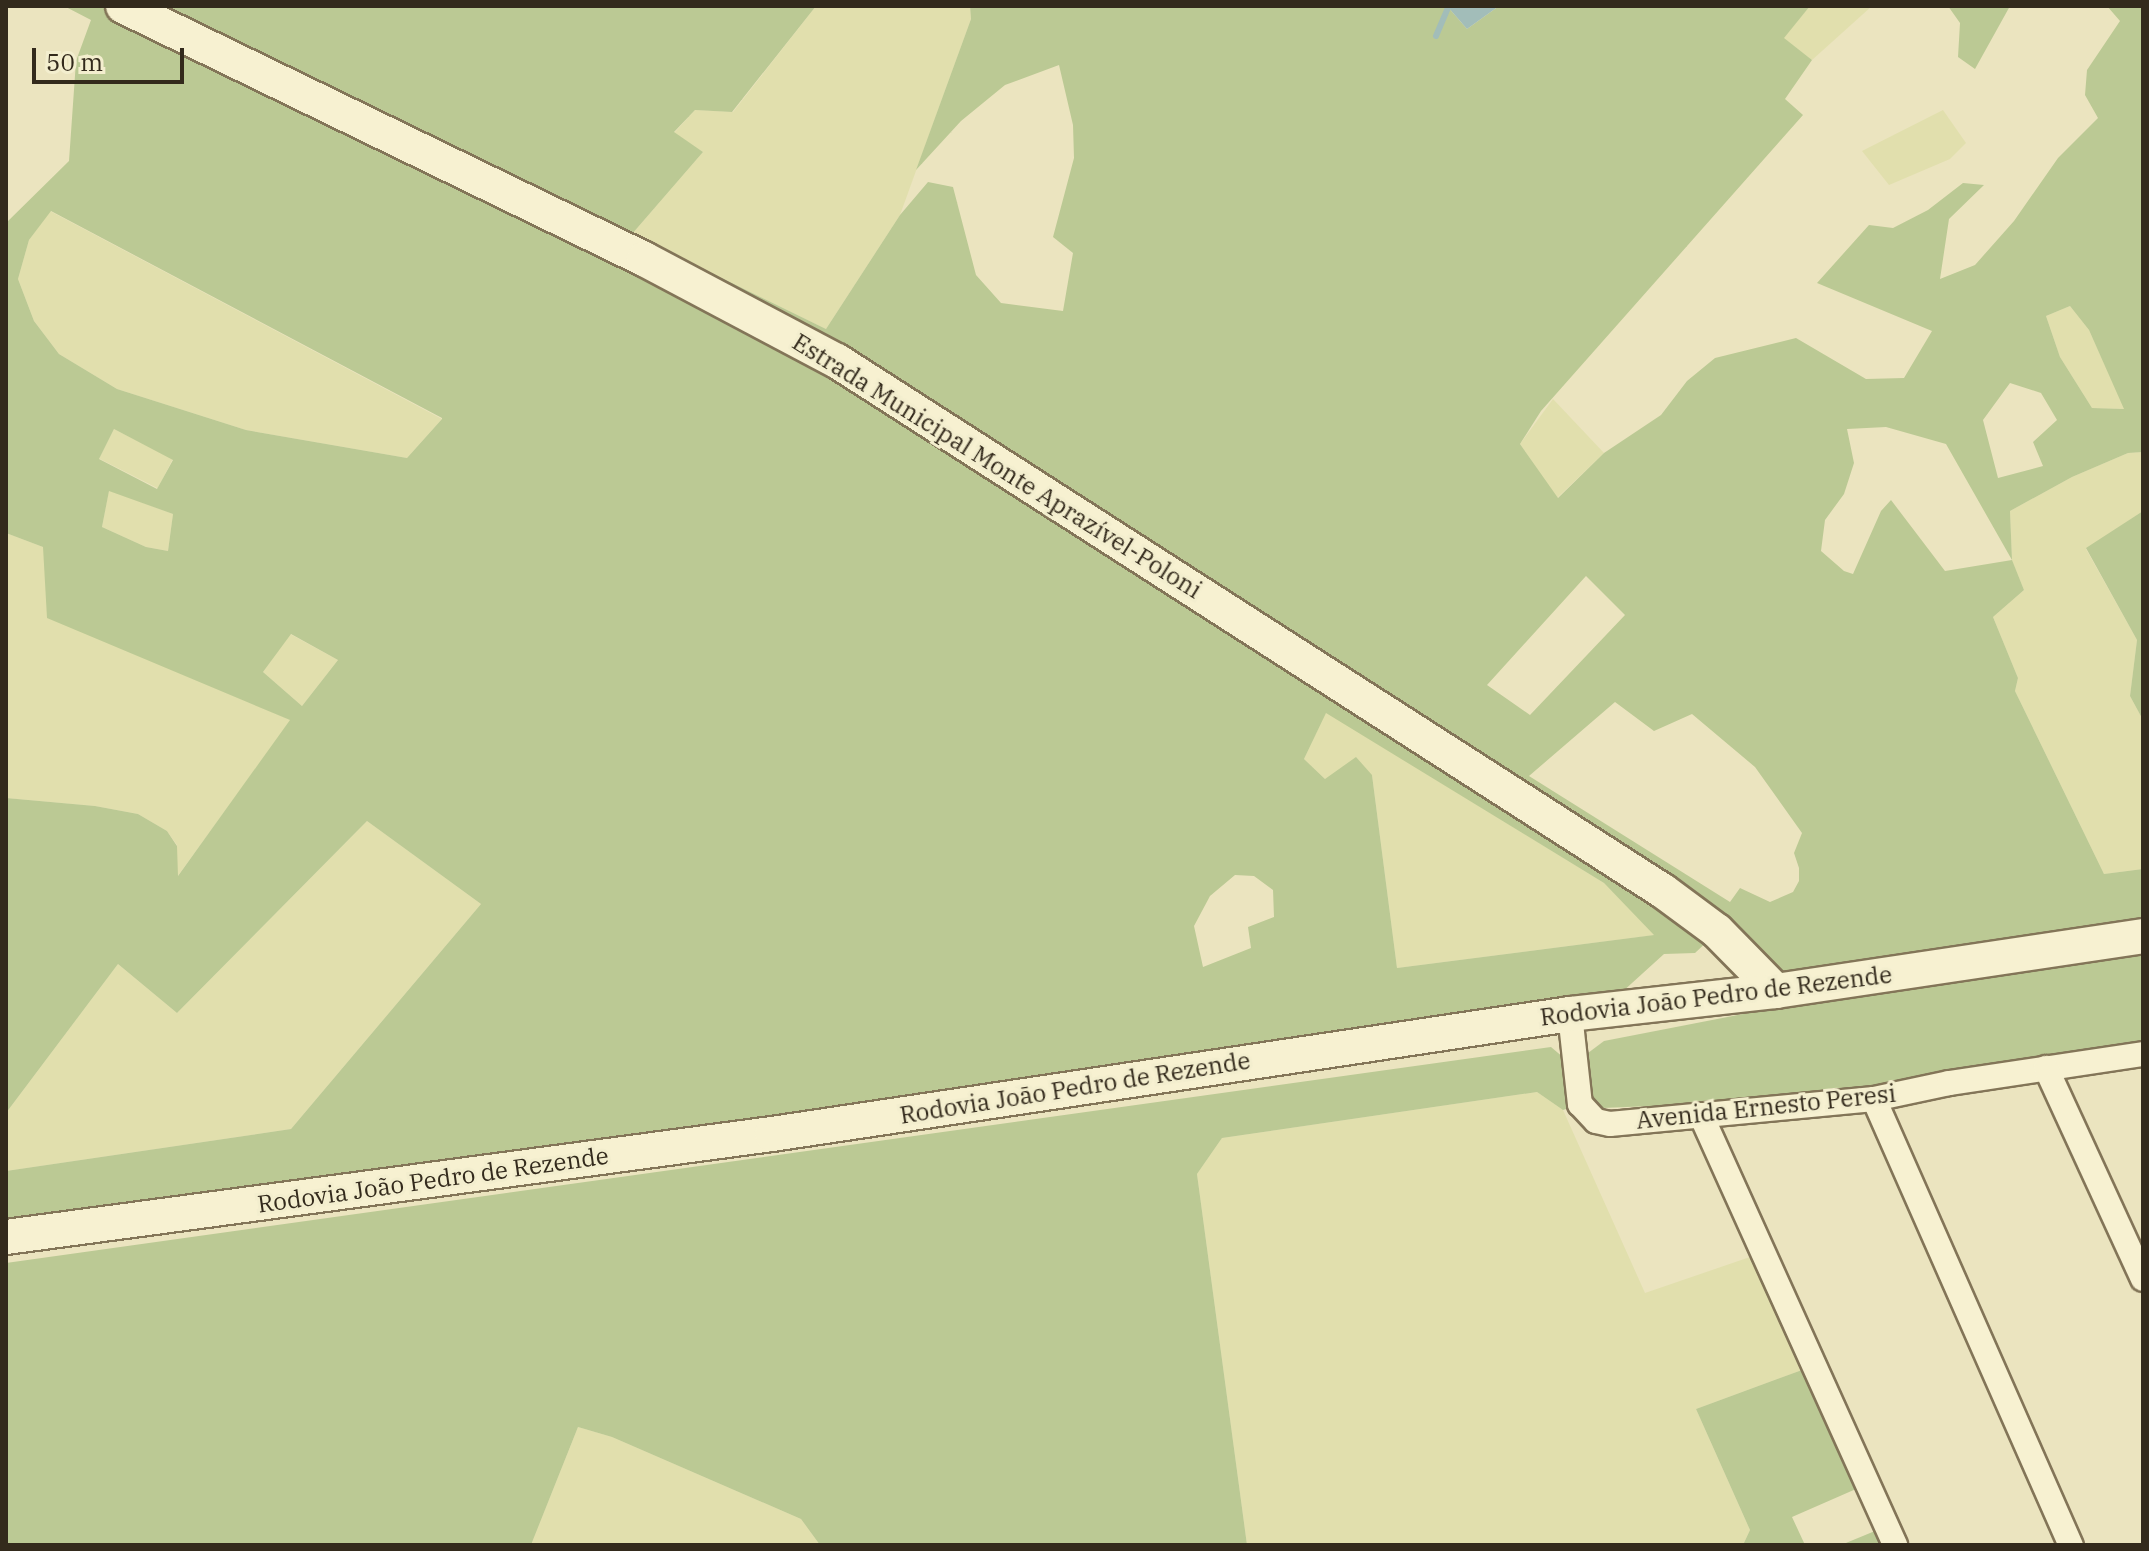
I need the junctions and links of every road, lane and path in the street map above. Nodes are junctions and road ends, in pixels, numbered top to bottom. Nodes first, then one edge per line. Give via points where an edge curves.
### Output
1 (123, 6) edge
2 (2143, 936) edge
3 (1776, 991) junction
4 (1570, 1014) junction
5 (2143, 1054) edge
6 (2046, 1068) junction
7 (1874, 1099) junction
8 (1701, 1115) junction
9 (6, 1237) edge
10 (2137, 1251) edge
11 (2143, 1279) edge
12 (1895, 1545) edge
13 (2071, 1545) edge

1 - 3 main road, Estrada Municipal Monte Aprazível-Poloni via 644,259 837,361 1663,891 1717,931
2 - 3 main road, Rodovia João Pedro de Rezende
3 - 4 main road, Rodovia João Pedro de Rezende
4 - 8 street, Avenida Ernesto Peresi via 1580,1104 1588,1115 1610,1124
4 - 9 main road, Rodovia João Pedro de Rezende via 772,1134
5 - 6 street, Avenida Ernesto Peresi
6 - 7 street, Avenida Ernesto Peresi
6 - 10 street
7 - 8 street, Avenida Ernesto Peresi
7 - 13 street
8 - 12 street
10 - 11 street

